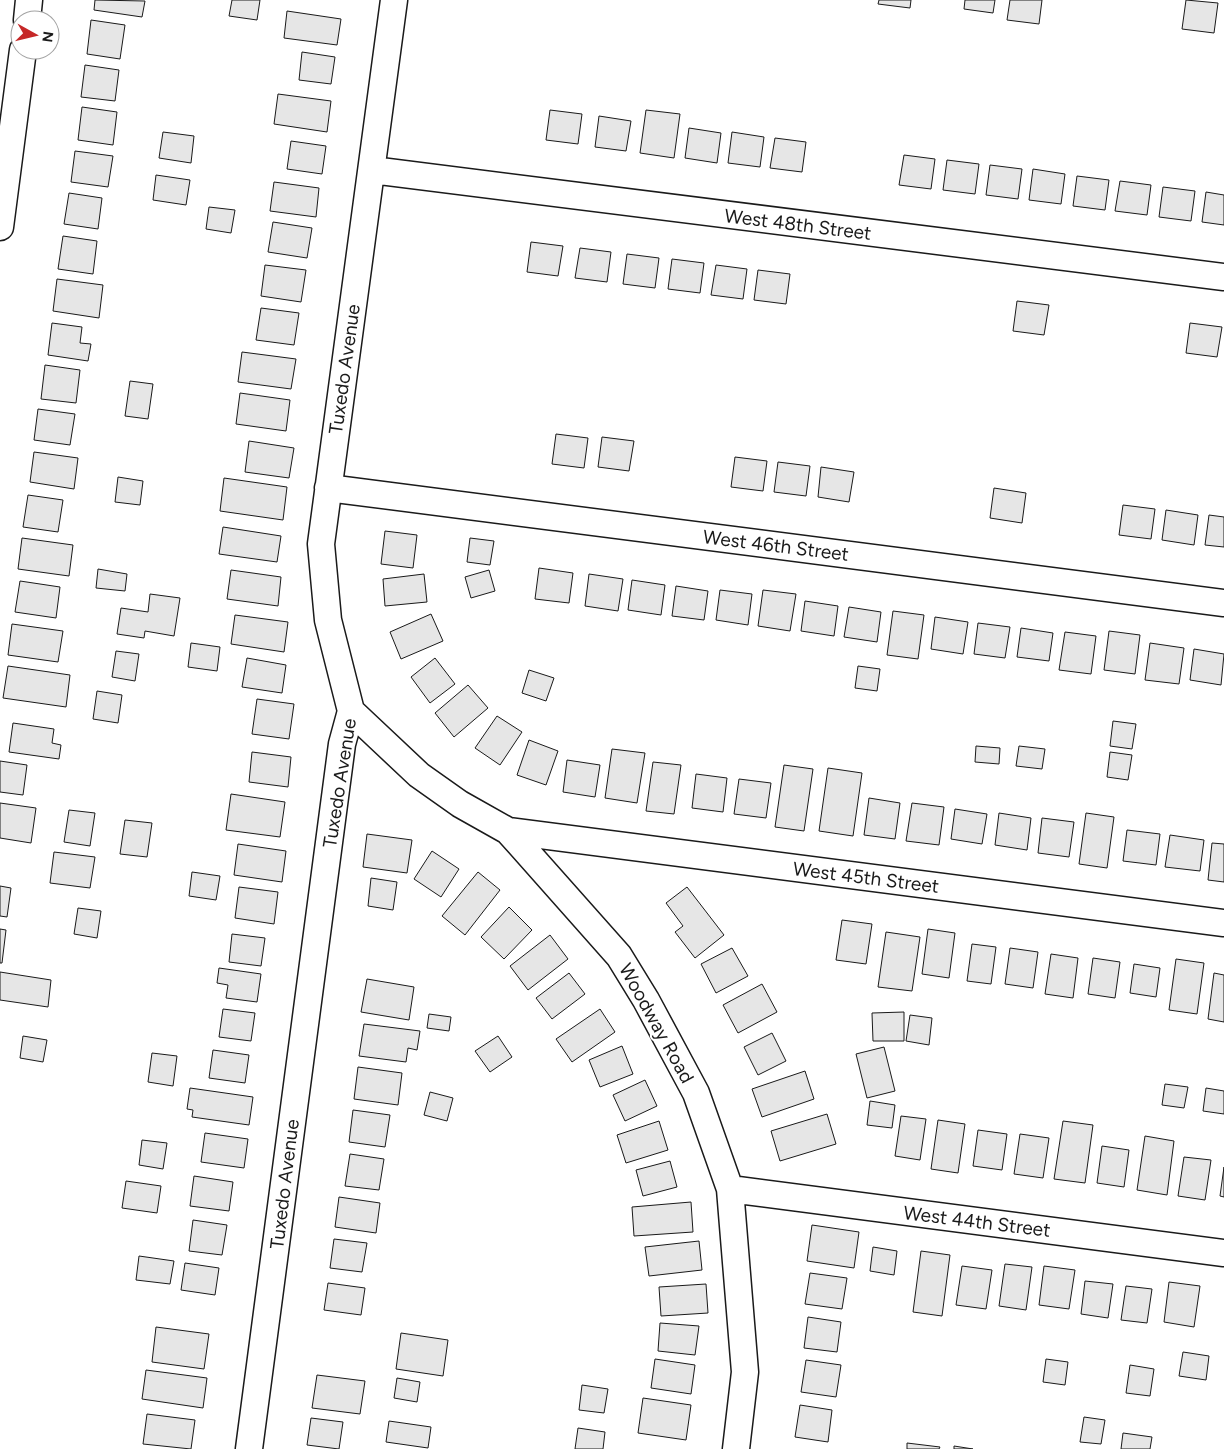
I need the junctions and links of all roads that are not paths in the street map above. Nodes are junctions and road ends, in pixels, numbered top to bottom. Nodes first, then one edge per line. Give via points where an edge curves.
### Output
1 (394, 0) edge
2 (22, 60) edge
3 (372, 170) junction
4 (0, 227) edge
5 (1224, 277) edge
6 (328, 488) junction
7 (1224, 603) edge
8 (351, 711) junction
9 (508, 831) junction
10 (1224, 923) edge
11 (730, 1188) junction
12 (1224, 1252) edge
13 (249, 1449) edge
14 (736, 1449) edge

1 - 3 street, Tuxedo Avenue
2 - 4 street
3 - 5 street, West 48th Street
3 - 6 street, Tuxedo Avenue
6 - 7 street, West 46th Street
6 - 8 street, Tuxedo Avenue via 321,544 327,610
8 - 9 street, Woodway Road via 419,775 460,804
8 - 13 street, Tuxedo Avenue via 340,754
9 - 10 street, West 45th Street
9 - 11 street, Woodway Road via 619,956 696,1093
11 - 12 street, West 44th Street
11 - 14 street, Woodway Road via 745,1372

